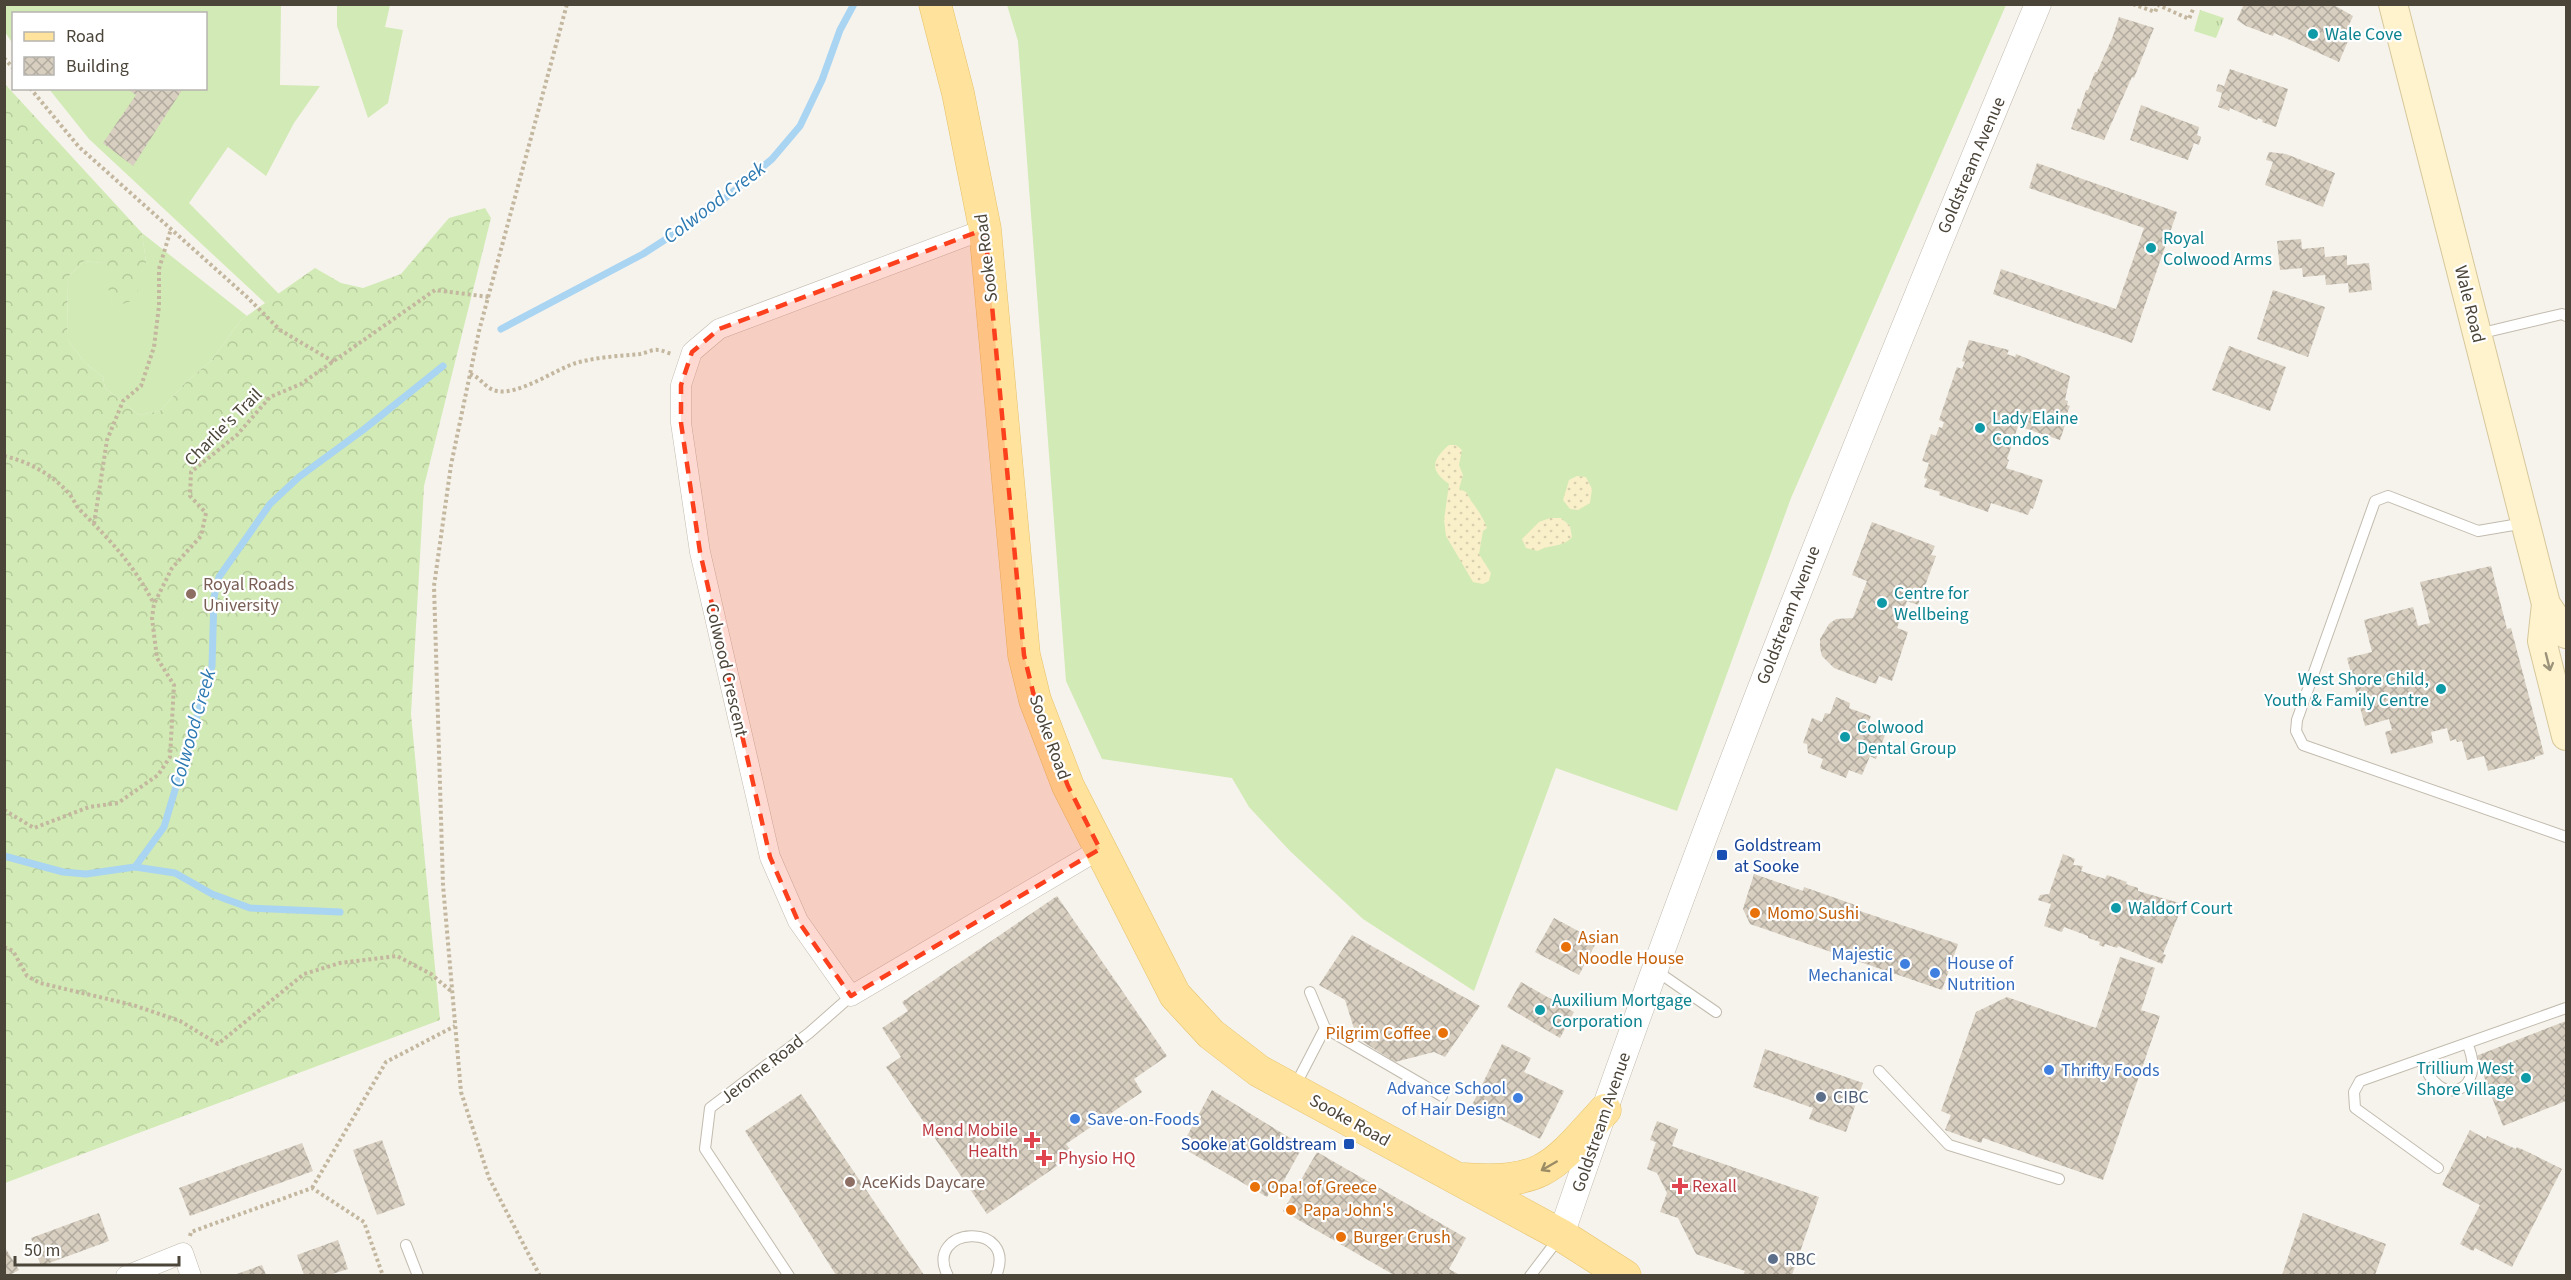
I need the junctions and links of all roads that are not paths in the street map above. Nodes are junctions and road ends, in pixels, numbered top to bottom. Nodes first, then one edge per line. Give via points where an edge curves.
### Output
1 (935, 4) edge
2 (2038, 4) edge
3 (2393, 4) edge
4 (985, 229) junction
5 (2566, 316) edge
6 (2478, 334) junction
7 (2526, 523) junction
8 (2546, 604) junction
9 (2566, 634) edge
10 (2566, 736) edge
11 (2566, 837) edge
12 (1100, 849) junction
13 (1655, 970) junction
14 (1310, 992) dead end
15 (851, 996) junction
16 (2566, 1008) edge
17 (1716, 1012) dead end
18 (1325, 1028) junction
19 (2467, 1043) junction
20 (2422, 1059) junction
21 (1879, 1071) dead end
22 (1293, 1089) junction
23 (1442, 1096) dead end
24 (1605, 1110) junction
25 (2438, 1168) dead end
26 (1457, 1179) junction
27 (2059, 1179) dead end
28 (1561, 1235) junction
29 (406, 1245) dead end
30 (126, 1275) edge
31 (191, 1275) edge
32 (418, 1275) edge
33 (789, 1275) edge
34 (948, 1275) edge
35 (996, 1275) edge
36 (1530, 1275) edge
37 (1625, 1275) edge

1 - 4 main road, Sooke Road via 958,93
2 - 13 street, Goldstream Avenue via 1825,522
3 - 6 main road, Wale Road
4 - 12 main road, Sooke Road via 1024,655 1049,740
4 - 15 street, Colwood Crescent via 719,329 693,352 681,385 681,423 700,552 770,857 798,921
5 - 6 lane
6 - 7 main road, Wale Road
7 - 8 main road, Wale Road
7 - 11 lane via 2478,531 2388,496 2376,501 2296,720 2296,731 2303,745
8 - 9 main road, Wale Road
8 -> 10 main road, Wale Road via 2542,641
12 - 15 street
12 - 22 main road, Sooke Road via 1175,996 1211,1034 1259,1071
13 - 17 lane
13 - 24 street, Goldstream Avenue
14 - 18 lane
15 - 33 lane, Jerome Road via 710,1108 705,1149
16 - 19 lane
18 - 22 lane
18 - 23 lane
19 - 20 lane
19 - 20 lane via 2474,1063 2469,1083 2461,1088 2436,1086
20 - 25 lane via 2360,1081 2353,1103
21 - 27 lane via 1948,1145
22 - 26 main road, Sooke Road
24 -> 26 main road via 1560,1160 1534,1174 1498,1181
24 - 28 street, Goldstream Avenue
26 - 28 main road, Sooke Road
28 - 36 lane
28 - 37 main road, Sooke Road
29 - 32 lane
30 - 31 street via 183,1253
34 - 35 lane via 944,1263 950,1245 974,1234 990,1241 996,1250

